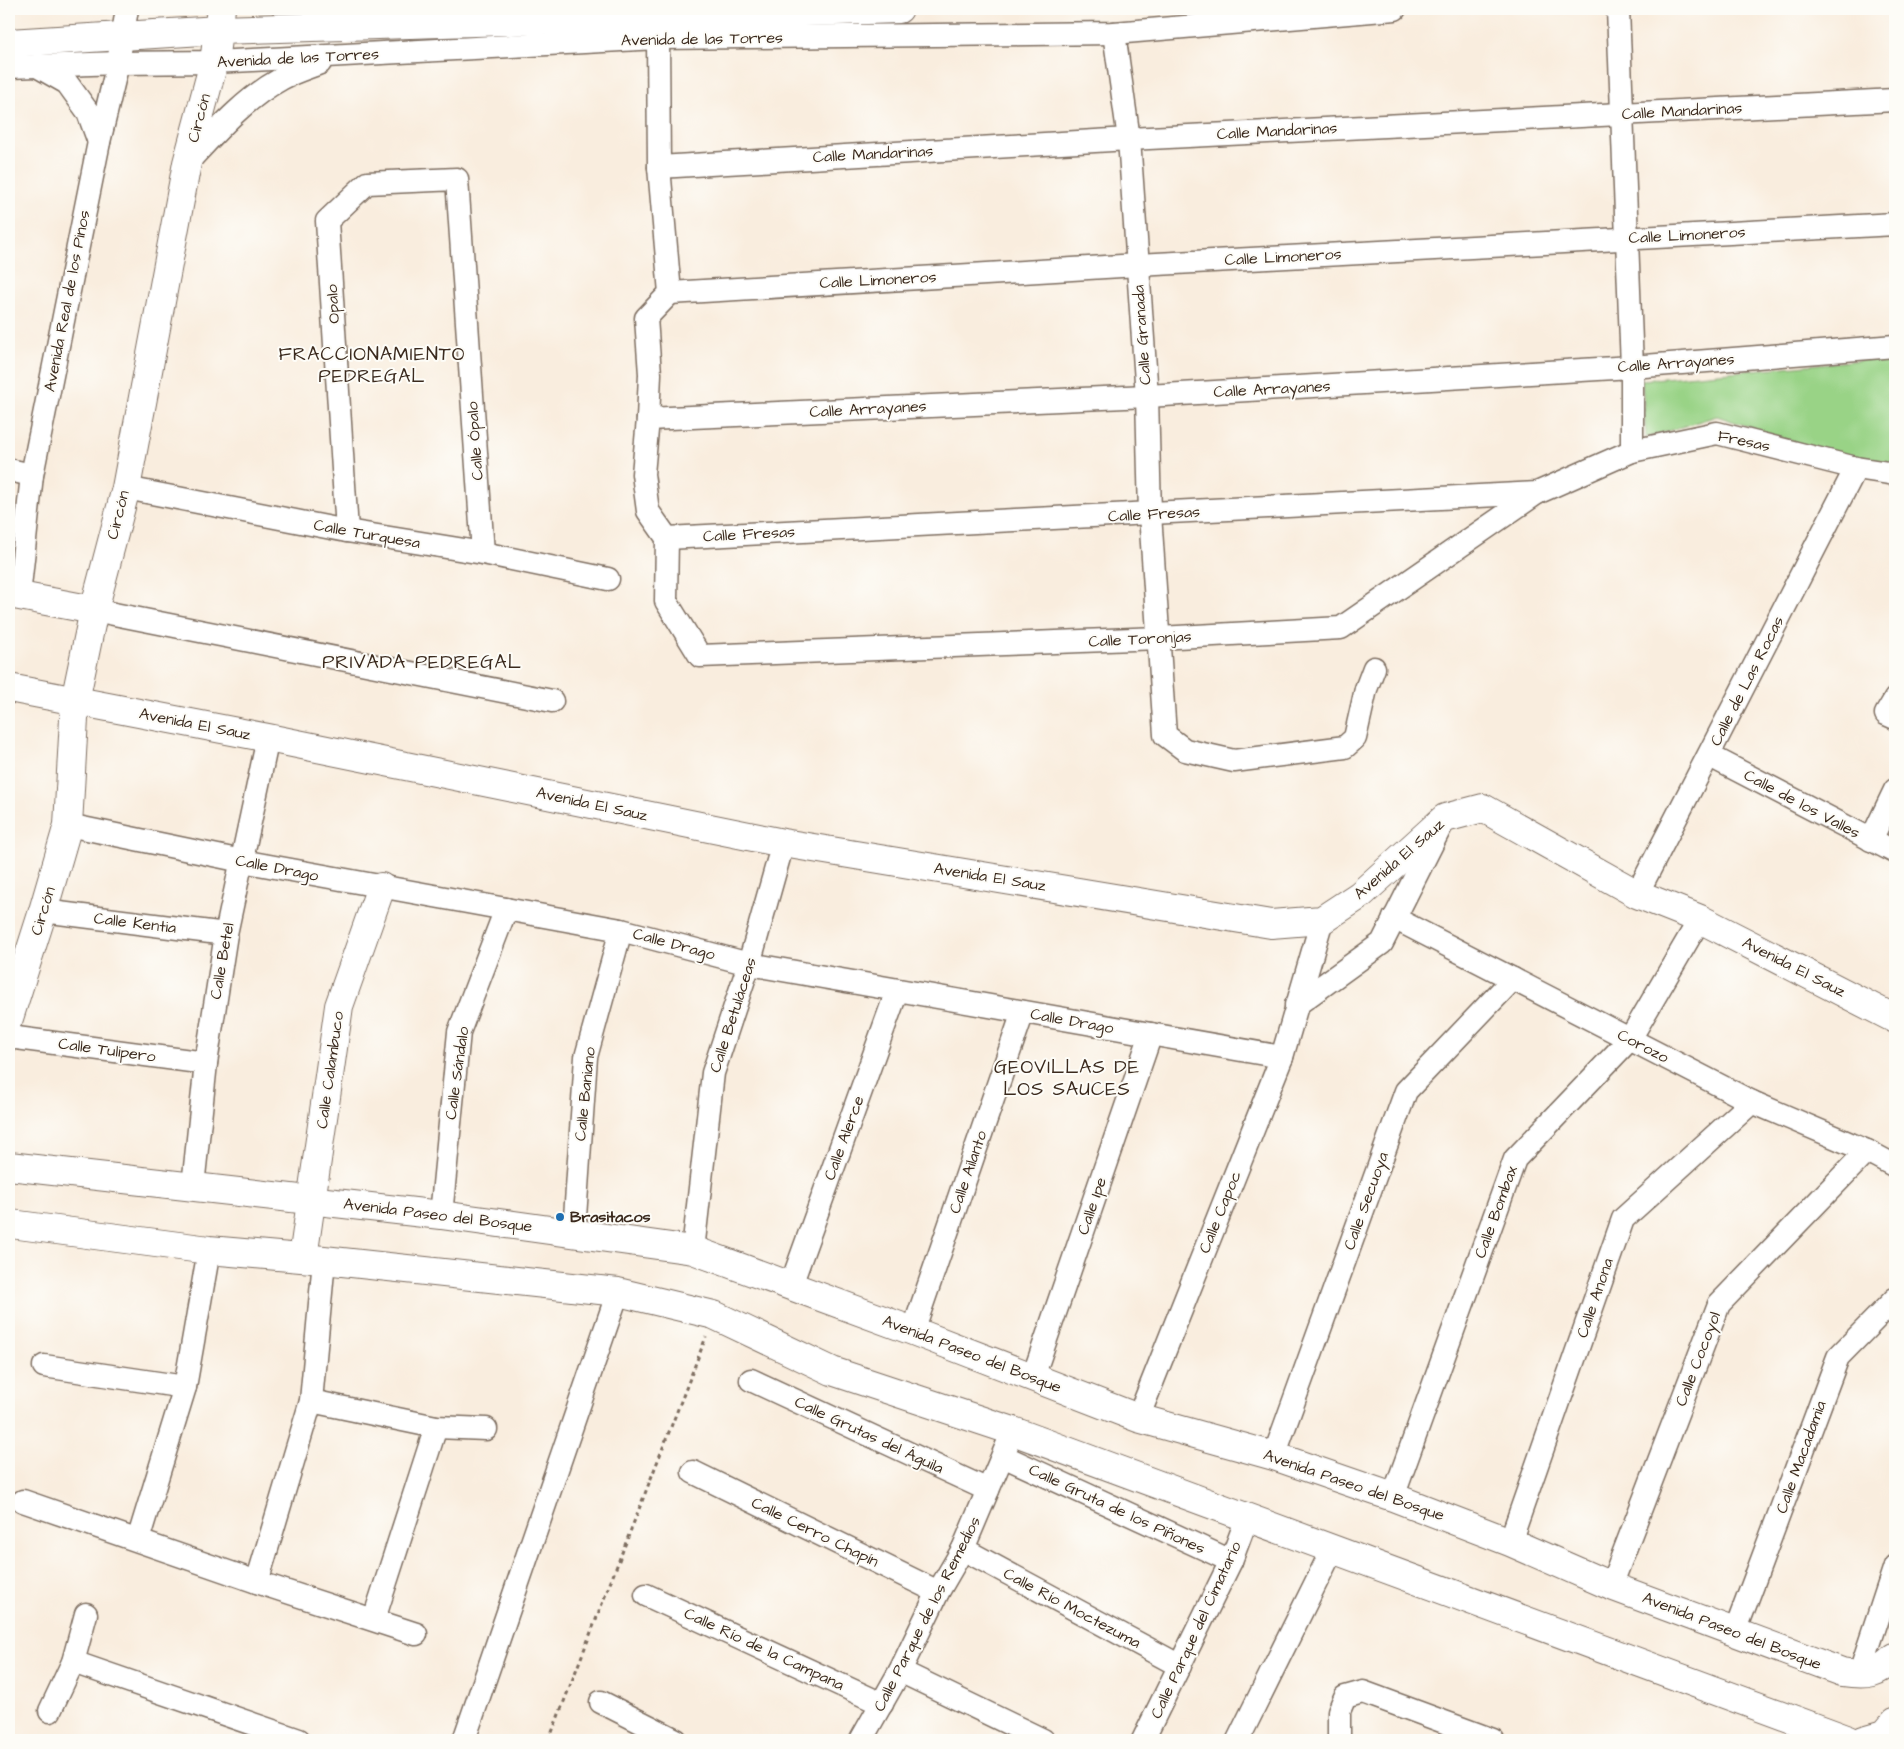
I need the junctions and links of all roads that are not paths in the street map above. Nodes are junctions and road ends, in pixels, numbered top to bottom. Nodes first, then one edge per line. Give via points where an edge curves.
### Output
1 (127, 9) edge
2 (899, 9) edge
3 (1395, 9) edge
4 (1618, 9) edge
5 (220, 19) edge
6 (1114, 33) junction
7 (122, 36) junction
8 (658, 38) junction
9 (9, 43) edge
10 (339, 56) junction
11 (214, 62) junction
12 (118, 63) junction
13 (37, 66) junction
14 (9, 67) edge
15 (1895, 100) edge
16 (1622, 114) junction
17 (1129, 139) junction
18 (99, 142) junction
19 (187, 163) junction
20 (660, 167) junction
21 (457, 179) joint
22 (1895, 224) edge
23 (1626, 238) junction
24 (1138, 265) junction
25 (670, 293) junction
26 (1895, 346) edge
27 (1632, 367) junction
28 (1147, 396) junction
29 (648, 420) junction
30 (1632, 451) junction
31 (1856, 468) junction
32 (9, 470) edge
33 (1895, 474) edge
34 (32, 475) junction
35 (126, 488) junction
36 (1537, 493) junction
37 (1150, 514) junction
38 (348, 531) junction
39 (667, 538) junction
40 (483, 553) junction
41 (608, 579) dead end
42 (14, 595) edge
43 (94, 610) junction
44 (1160, 638) junction
45 (1374, 668) dead end
46 (9, 688) edge
47 (1895, 699) edge
48 (75, 701) junction
49 (552, 701) dead end
50 (1895, 718) edge
51 (268, 738) junction
52 (1710, 756) junction
53 (1895, 790) edge
54 (1444, 818) junction
55 (68, 825) junction
56 (1871, 840) junction
57 (783, 843) junction
58 (1895, 852) edge
59 (242, 861) junction
60 (381, 887) junction
61 (1637, 894) junction
62 (506, 909) junction
63 (43, 912) junction
64 (1394, 918) junction
65 (1700, 919) junction
66 (1322, 920) junction
67 (621, 930) junction
68 (226, 934) junction
69 (750, 964) junction
70 (1513, 979) junction
71 (897, 991) junction
72 (1296, 1005) junction
73 (1023, 1012) junction
74 (9, 1018) edge
75 (1895, 1019) edge
76 (1151, 1034) junction
77 (9, 1036) edge
78 (1630, 1039) junction
79 (1282, 1057) junction
80 (206, 1063) junction
81 (1752, 1102) junction
82 (1867, 1150) junction
83 (9, 1166) edge
84 (1895, 1166) edge
85 (193, 1186) junction
86 (311, 1200) junction
87 (441, 1215) junction
88 (11, 1224) dead end
89 (574, 1232) junction
90 (209, 1250) junction
91 (693, 1250) junction
92 (314, 1259) junction
93 (791, 1285) junction
94 (618, 1292) junction
95 (1895, 1299) edge
96 (913, 1331) junction
97 (44, 1366) dead end
98 (1033, 1377) junction
99 (751, 1380) dead end
100 (185, 1387) junction
101 (311, 1401) junction
102 (1138, 1418) junction
103 (436, 1427) junction
104 (486, 1429) dead end
105 (1013, 1431) junction
106 (1003, 1456) junction
107 (1274, 1456) junction
108 (693, 1472) dead end
109 (988, 1490) junction
110 (1393, 1497) junction
111 (24, 1501) dead end
112 (1247, 1518) junction
113 (138, 1540) junction
114 (1510, 1542) junction
115 (963, 1549) junction
116 (1332, 1550) junction
117 (1231, 1562) junction
118 (1895, 1566) edge
119 (256, 1582) junction
120 (1611, 1586) junction
121 (938, 1592) junction
122 (646, 1595) dead end
123 (86, 1614) dead end
124 (374, 1619) junction
125 (1735, 1632) junction
126 (416, 1634) dead end
127 (1895, 1657) edge
128 (73, 1662) junction
129 (1180, 1666) junction
130 (900, 1671) junction
131 (1859, 1675) junction
132 (601, 1702) dead end
133 (882, 1704) junction
134 (50, 1711) dead end
135 (1895, 1722) edge
136 (299, 1740) edge
137 (464, 1740) edge
138 (676, 1740) edge
139 (861, 1740) edge
140 (1043, 1740) edge
141 (1143, 1740) edge
142 (1238, 1740) edge
143 (1339, 1740) edge
144 (1493, 1740) edge
145 (1848, 1740) edge
146 (1864, 1740) edge

1 - 7 street, Avenida Real de los Pinos
2 - 5 main road, Avenida de las Torres
3 - 6 street, Avenida de las Torres
4 - 16 street
5 - 7 main road, Avenida de las Torres
5 - 11 main road, Circón
6 - 8 street, Avenida de las Torres
6 - 17 street, Calle Granada
7 - 9 main road, Avenida de las Torres
7 - 12 street, Avenida Real de los Pinos
8 - 10 street, Avenida de las Torres
8 - 20 street
10 - 11 street, Avenida de las Torres
10 - 19 street via 282,79 251,99
11 - 12 street, Avenida de las Torres
11 - 19 main road, Circón
12 - 13 street, Avenida de las Torres
12 - 18 street, Avenida Real de los Pinos
13 - 14 street, Avenida de las Torres
13 - 18 street via 67,84 88,112
15 - 16 street, Calle Mandarinas
16 - 17 street, Calle Mandarinas
16 - 23 street
17 - 20 street, Calle Mandarinas
17 - 24 street, Calle Granada
18 - 34 street, Avenida Real de los Pinos
19 - 35 main road, Circón
20 - 25 street
21 - 38 street, Opalo via 367,183 327,221
21 - 40 street, Calle Ópalo
22 - 23 street, Calle Limoneros
23 - 24 street, Calle Limoneros
23 - 27 street
24 - 25 street, Calle Limoneros
24 - 28 street, Calle Granada
25 - 29 street via 646,318 650,374
26 - 27 street, Calle Arrayanes
27 - 28 street, Calle Arrayanes
27 - 30 street
28 - 29 street, Calle Arrayanes
28 - 37 street, Calle Granada
29 - 39 street via 643,474 648,511
30 - 31 street, Fresas via 1717,433
30 - 36 street, Calle Fresas
31 - 33 street, Fresas
31 - 52 street, Calle de Las Rocas
32 - 34 street
34 - 42 street, Avenida Real de los Pinos
35 - 38 street, Calle Turquesa
35 - 43 main road, Circón
36 - 37 street, Calle Fresas
36 - 44 street, Calle Toronjas via 1341,628
37 - 39 street, Calle Fresas
37 - 44 street, Calle Granada
38 - 40 street, Calle Turquesa
39 - 44 street, Calle Toronjas via 666,601 700,656
40 - 41 street, Calle Turquesa
42 - 43 main road
43 - 48 main road, Circón
43 - 49 street
44 - 45 street, Calle Granada via 1165,735 1185,750 1234,761 1345,747 1355,738
46 - 48 main road, Avenida El Sauz
47 - 50 street via 1886,714
48 - 51 main road, Avenida El Sauz
48 - 55 main road, Circón
51 - 57 main road, Avenida El Sauz
51 - 59 street, Calle Betel
52 - 56 street, Calle de los Valles
52 - 61 street, Calle de Las Rocas
53 - 56 street
54 - 61 main road, Avenida El Sauz via 1483,808
54 - 64 street
54 - 66 main road, Avenida El Sauz via 1360,896
55 - 59 street, Calle Drago
55 - 63 main road, Circón
56 - 58 street, Calle de los Valles
57 - 66 main road, Avenida El Sauz via 1271,924
57 - 69 street, Calle Betuláceas
59 - 60 street, Calle Drago
59 - 68 street, Calle Betel
60 - 62 street, Calle Drago
60 - 86 main road, Calle Calambuco via 339,1006
61 - 65 main road, Avenida El Sauz
62 - 67 street, Calle Drago
62 - 87 street, Calle Sándalo via 459,1032
63 - 68 street, Calle Kentia
63 - 74 main road, Circón
64 - 70 street, Corozo
64 - 72 street via 1382,943
65 - 75 main road, Avenida El Sauz
65 - 78 street, Calle Bombax
66 - 72 street, Calle Capoc
67 - 69 street, Calle Drago
67 - 89 street, Calle Baniano via 586,1057
68 - 80 street, Calle Betel
69 - 71 street, Calle Drago
69 - 91 street, Calle Betuláceas via 713,1073
70 - 78 street, Corozo
70 - 107 street, Calle Secuoya via 1406,1091
71 - 73 street, Calle Drago
71 - 93 street, Calle Alerce
72 - 79 street, Calle Capoc
73 - 76 street, Calle Drago
73 - 96 street, Calle Ailanto
76 - 79 street, Calle Drago
76 - 98 street, Calle Ipe
77 - 80 street, Calle Tulipero
78 - 81 street, Corozo
78 - 110 street, Calle Bombax via 1515,1159
79 - 102 street, Calle Capoc
80 - 85 street, Calle Betel
81 - 82 street, Corozo
81 - 114 street, Calle Anona via 1622,1219
82 - 84 street, Corozo
82 - 120 street, Calle Cocoyol via 1719,1304
83 - 85 main road, Avenida Paseo del Bosque
85 - 86 main road, Avenida Paseo del Bosque
86 - 87 main road, Avenida Paseo del Bosque
86 - 92 main road, Calle Calambuco
87 - 89 main road, Avenida Paseo del Bosque
88 - 90 main road
89 - 91 main road, Avenida Paseo del Bosque
90 - 92 main road
90 - 100 street
91 - 93 main road, Avenida Paseo del Bosque
92 - 94 main road
92 - 101 street
93 - 96 main road, Avenida Paseo del Bosque
94 - 105 main road via 714,1315 832,1371
94 - 137 street
95 - 125 street, Calle Macadamia via 1838,1357
96 - 98 main road, Avenida Paseo del Bosque
97 - 100 street
98 - 102 main road, Avenida Paseo del Bosque
99 - 109 street, Calle Grutas del Águila
100 - 113 street
101 - 103 street
101 - 119 street
102 - 107 main road, Avenida Paseo del Bosque
103 - 104 street
103 - 124 street
105 - 106 street, Calle Parque de los Remedios
105 - 112 main road
106 - 109 street, Calle Parque de los Remedios
106 - 117 street, Calle Gruta de los Piñones
107 - 110 main road, Avenida Paseo del Bosque
108 - 121 street, Calle Cerro Chapín
109 - 115 street, Calle Parque de los Remedios
110 - 114 main road, Avenida Paseo del Bosque
111 - 113 street
112 - 116 main road
112 - 117 street, Calle Parque del Cimatario
113 - 119 street
114 - 120 main road, Avenida Paseo del Bosque
115 - 121 street, Calle Parque de los Remedios
115 - 129 street, Calle Río Moctezuma
116 - 142 street
116 - 145 main road
117 - 129 street, Calle Parque del Cimatario
118 - 131 street
119 - 124 street
120 - 125 main road, Avenida Paseo del Bosque
121 - 130 street, Calle Parque de los Remedios
122 - 133 street, Calle Río de la Campana
123 - 128 street
124 - 126 street
125 - 131 main road, Avenida Paseo del Bosque via 1842,1672
127 - 131 main road, Avenida Paseo del Bosque via 1881,1670
128 - 134 street
128 - 136 street
129 - 141 street, Calle Parque del Cimatario
130 - 133 street, Calle Parque de los Remedios
130 - 140 street
132 - 138 street
133 - 139 street, Calle Parque de los Remedios
135 - 146 main road via 1884,1734
143 - 144 street via 1338,1711 1345,1697 1363,1692

